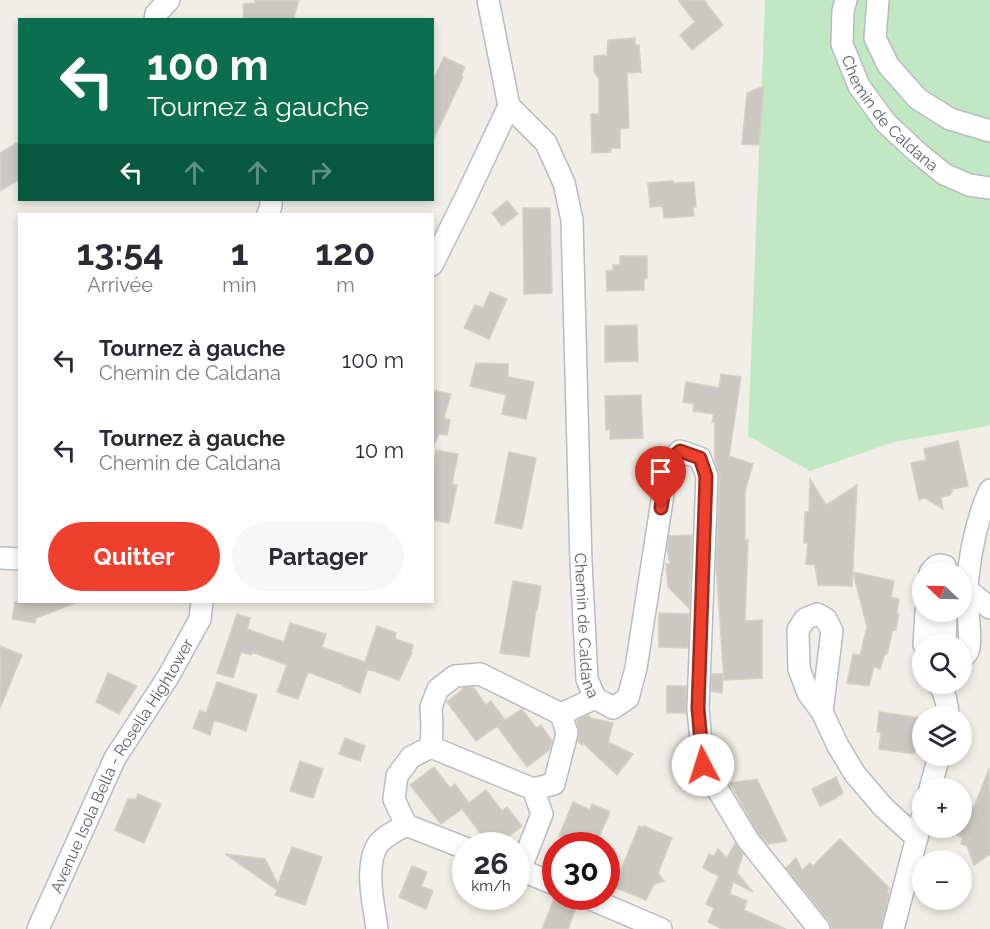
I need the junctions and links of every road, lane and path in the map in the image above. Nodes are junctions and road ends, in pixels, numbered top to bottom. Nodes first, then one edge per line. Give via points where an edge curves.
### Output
1 (169, 0) edge
2 (488, 0) edge
3 (846, 0) edge
4 (878, 0) edge
5 (155, 18) edge
6 (509, 106) junction
7 (990, 131) edge
8 (990, 188) edge
9 (434, 261) edge
10 (990, 490) edge
11 (0, 558) edge
12 (18, 559) edge
13 (970, 562) edge
14 (972, 594) edge
15 (202, 603) edge
16 (990, 608) edge
17 (595, 698) junction
18 (822, 712) dead end
19 (561, 714) junction
20 (431, 747) junction
21 (533, 789) junction
22 (912, 824) edge
23 (397, 830) junction
24 (917, 838) edge
25 (530, 843) edge
26 (452, 845) edge
27 (617, 910) edge
28 (38, 929) edge
29 (377, 929) edge
30 (661, 929) edge
31 (819, 929) edge
32 (893, 929) edge

1 - 5 street
2 - 6 street
3 - 8 street, Chemin de Caldana via 842,44 859,86 886,123 944,174 969,185
4 - 7 street via 875,38 888,65 918,99 950,119
6 - 9 street
6 - 17 street, Chemin de Caldana via 546,143 564,183 572,220 586,667
10 - 13 street via 976,529
11 - 12 street
14 - 16 street
15 - 28 street, Avenue Isola Bella - Rosella Hightower via 200,619 168,677 115,758
17 - 19 street
17 - 31 street, Chemin de Caldana via 613,708 628,698 668,462 680,451 700,458 706,476 698,708 703,765 748,840
18 - 22 street via 855,774 884,808
19 - 20 street via 480,674 455,676 438,689 431,707
19 - 21 street via 567,733 554,784
20 - 21 street
20 - 23 street via 411,757 397,776 393,799
21 - 25 street via 543,814
23 - 26 street
23 - 29 street via 376,847 370,869
24 - 32 street
27 - 30 street

